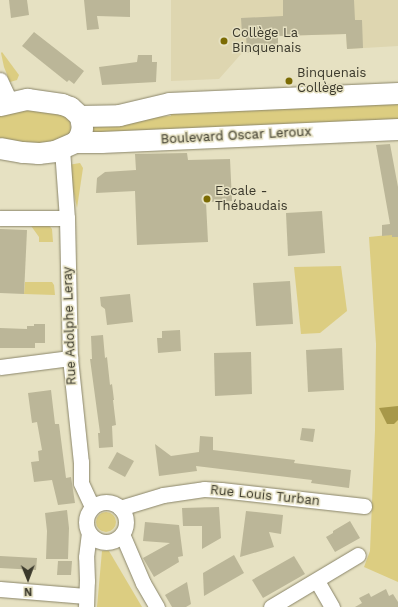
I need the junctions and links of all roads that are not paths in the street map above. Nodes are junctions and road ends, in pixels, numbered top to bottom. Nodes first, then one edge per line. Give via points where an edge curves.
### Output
1 (0, 80) edge
2 (398, 93) edge
3 (5, 103) edge
4 (80, 116) junction
5 (398, 129) edge
6 (68, 145) junction
7 (0, 148) edge
8 (38, 153) junction
9 (64, 190) junction
10 (0, 218) edge
11 (67, 218) junction
12 (70, 358) junction
13 (0, 367) edge
14 (97, 504) junction
15 (364, 506) dead end
16 (120, 508) junction
17 (105, 538) junction
18 (358, 555) dead end
19 (317, 581) junction
20 (0, 589) edge
21 (86, 594) edge
22 (157, 607) edge
23 (271, 607) edge
24 (332, 607) edge

1 - 3 street
2 - 4 main road via 169,103 119,115
3 - 4 main road via 28,98 50,101 70,107
4 - 6 main road via 81,133
5 - 6 main road, Boulevard Oscar Leroux
6 - 8 main road, Boulevard Oscar Leroux
6 - 9 street, Rue Adolphe Leray
7 - 8 main road, Boulevard Oscar Leroux
8 - 9 street, Rue Adolphe Leray via 52,162
9 - 11 street, Rue Adolphe Leray
10 - 11 street
11 - 12 street, Rue Adolphe Leray
12 - 13 street
12 - 14 street, Rue Adolphe Leray via 81,462
14 - 16 street via 113,503
14 - 17 street via 85,520
15 - 16 street, Rue Louis Turban via 204,490 163,495
16 - 17 street via 126,521
17 - 21 street via 85,568
17 - 22 street via 143,583
18 - 19 street
19 - 23 street
19 - 24 street
20 - 21 street

